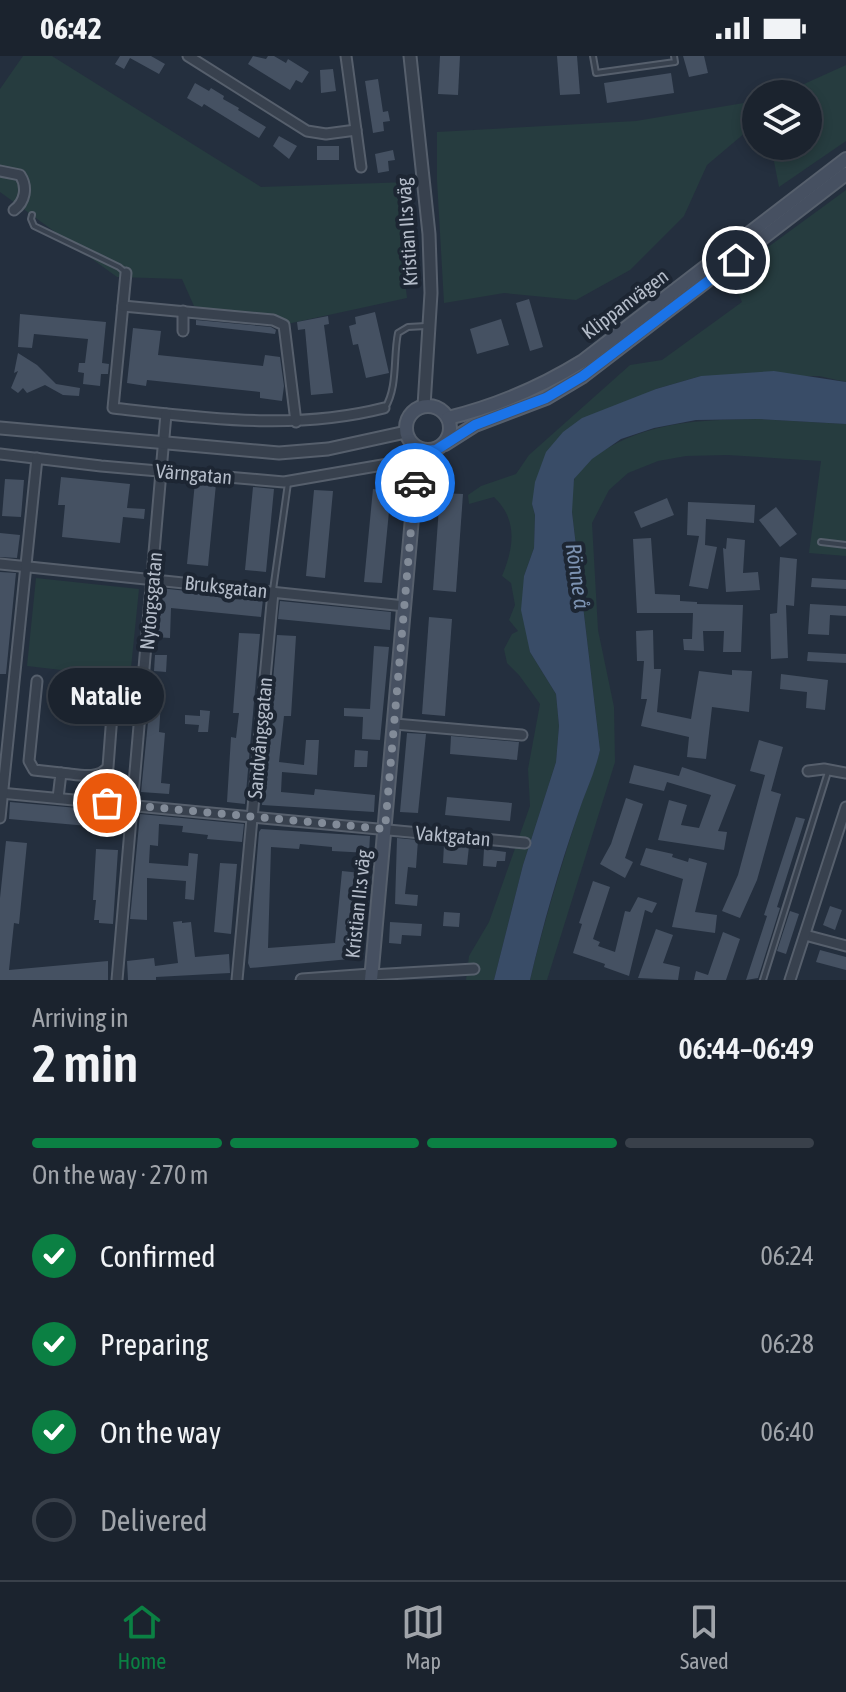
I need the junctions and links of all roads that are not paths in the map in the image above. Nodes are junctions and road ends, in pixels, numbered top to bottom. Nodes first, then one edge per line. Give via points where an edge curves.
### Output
1 (346, 56) edge
2 (410, 56) edge
3 (593, 56) edge
4 (674, 56) edge
5 (193, 57) edge
6 (356, 130) junction
7 (846, 159) edge
8 (361, 167) dead end
9 (0, 171) edge
10 (846, 174) edge
11 (14, 210) dead end
12 (32, 215) dead end
13 (126, 273) joint
14 (123, 306) junction
15 (183, 311) junction
16 (428, 326) junction
17 (183, 331) dead end
18 (424, 406) junction
19 (384, 408) joint
20 (166, 414) junction
21 (448, 418) junction
22 (296, 422) junction
23 (0, 425) edge
24 (406, 432) junction
25 (163, 444) junction
26 (445, 444) junction
27 (424, 451) junction
28 (0, 454) edge
29 (37, 458) junction
30 (388, 464) dead end
31 (161, 471) junction
32 (288, 482) junction
33 (821, 542) dead end
34 (846, 545) edge
35 (0, 564) edge
36 (26, 566) junction
37 (153, 580) junction
38 (273, 592) junction
39 (405, 606) junction
40 (37, 681) dead end
41 (114, 689) dead end
42 (395, 724) junction
43 (522, 735) dead end
44 (829, 770) junction
45 (808, 771) dead end
46 (61, 773) junction
47 (846, 773) edge
48 (1, 793) edge
49 (58, 798) junction
50 (132, 805) junction
51 (846, 808) edge
52 (253, 817) junction
53 (0, 818) edge
54 (385, 829) junction
55 (525, 843) dead end
56 (805, 935) junction
57 (846, 946) edge
58 (474, 969) dead end
59 (371, 978) edge
60 (117, 980) edge
61 (237, 980) edge
62 (302, 980) edge
63 (763, 980) edge
64 (790, 980) edge

1 - 6 street
2 - 16 street, Kristian II:s väg via 429,234
3 - 4 lane via 596,73 675,62
5 - 6 street via 307,131
6 - 8 street
7 - 21 main road, Klippanvägen via 583,361 525,393
9 - 11 street via 24,181 21,205
10 - 26 main road, Klippanvägen via 583,376
12 - 13 lane via 34,226
13 - 14 street
14 - 15 street
14 - 20 street via 113,408
15 - 17 street
15 - 22 street via 284,325
16 - 18 street, Kristian II:s väg
16 - 19 lane via 398,333
18 - 21 main road via 440,409
18 - 24 main road via 410,415
19 - 22 street
20 - 22 street
20 - 25 street, Nytorgsgatan
21 - 26 main road
23 - 25 street
24 - 25 street via 328,449 279,453
24 - 27 main road
25 - 31 street, Nytorgsgatan
26 - 27 main road, Klippanvägen
27 - 39 main road, Kristian II:s väg via 415,484
28 - 29 street, Värngatan
29 - 31 street, Värngatan
29 - 36 street
30 - 32 street, Värngatan
31 - 32 street, Värngatan
31 - 37 street, Nytorgsgatan
32 - 38 lane
33 - 34 lane
35 - 36 street, Bruksgatan
36 - 37 street, Bruksgatan
36 - 48 street
37 - 38 street, Bruksgatan
37 - 50 street, Nytorgsgatan
38 - 39 street, Bruksgatan
38 - 52 street, Sandvångsgatan
39 - 42 main road, Kristian II:s väg
40 - 46 street via 30,765
41 - 46 street via 105,772
42 - 43 street
42 - 54 main road, Kristian II:s väg
44 - 45 street
44 - 47 street
44 - 63 lane
46 - 49 street
48 - 49 street, Vaktgatan
48 - 53 street
49 - 50 street, Vaktgatan
50 - 52 street, Vaktgatan
50 - 60 street, Nytorgsgatan
51 - 56 street
52 - 54 street, Vaktgatan
52 - 61 street, Sandvångsgatan
54 - 55 street, Vaktgatan
54 - 59 main road, Kristian II:s väg
56 - 57 street
56 - 64 street
58 - 59 street
59 - 62 street

